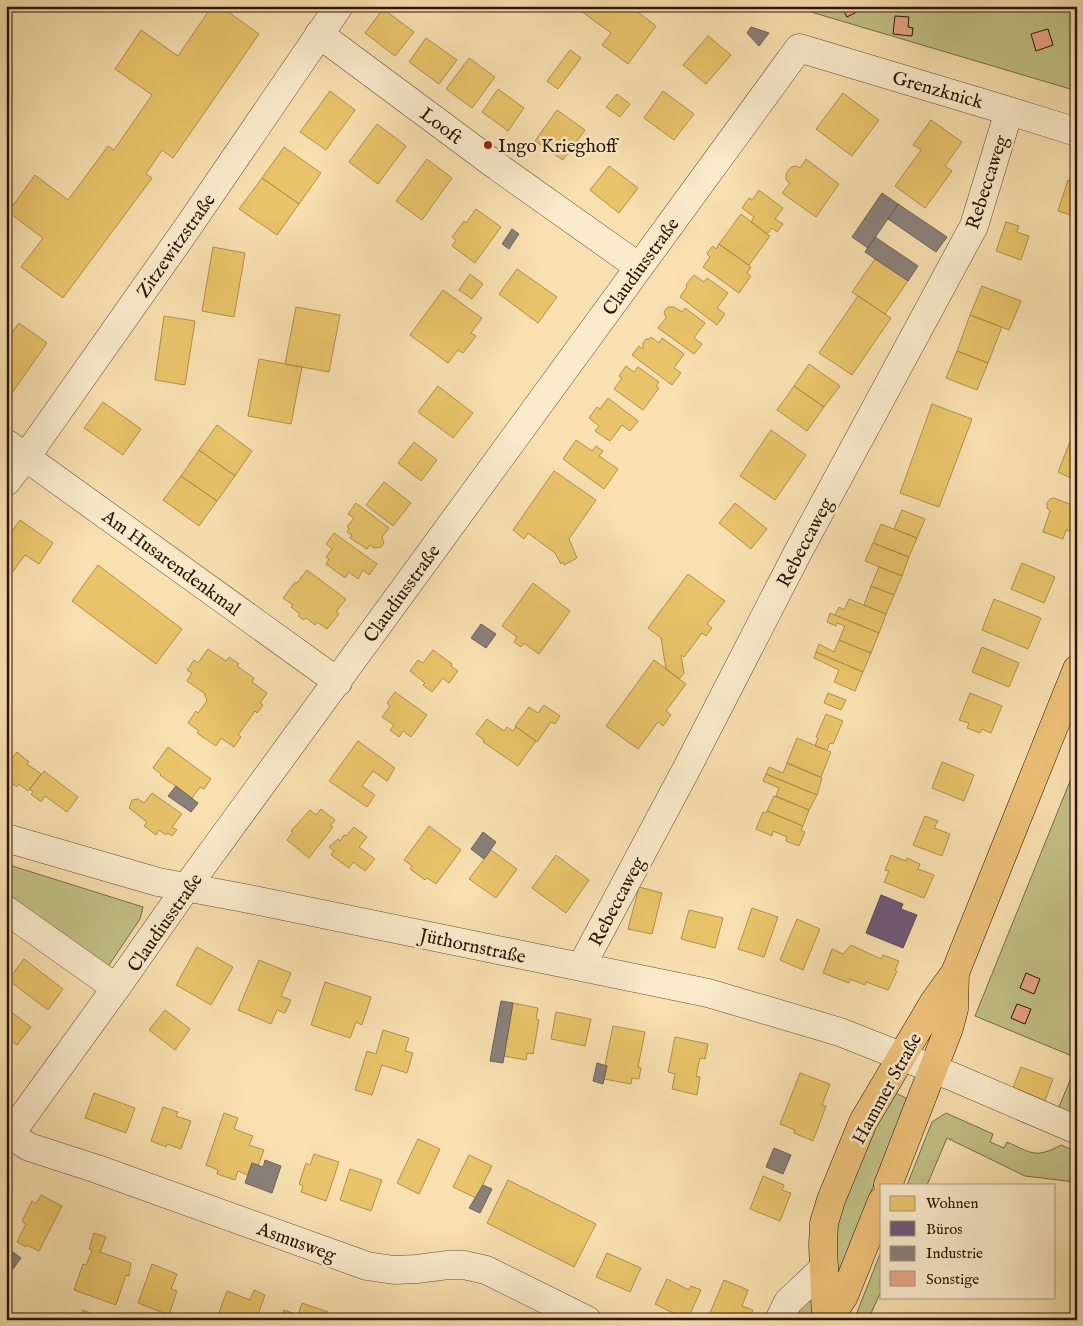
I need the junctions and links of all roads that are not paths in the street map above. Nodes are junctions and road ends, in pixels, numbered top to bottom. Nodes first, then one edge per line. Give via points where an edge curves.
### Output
1 (339, 6) edge
2 (319, 34) junction
3 (799, 48) joint
4 (1009, 110) junction
5 (1077, 132) edge
6 (639, 267) junction
7 (16, 450) edge
8 (6, 482) edge
9 (1077, 670) edge
10 (338, 682) junction
11 (6, 838) edge
12 (186, 888) junction
13 (6, 910) edge
14 (581, 967) junction
15 (955, 973) junction
16 (116, 988) junction
17 (902, 1057) junction
18 (934, 1069) junction
19 (1077, 1130) edge
20 (8, 1138) edge
21 (888, 1184) edge
22 (880, 1206) edge
23 (824, 1268) junction
24 (587, 1320) edge
25 (780, 1320) edge
26 (827, 1320) edge

1 - 2 street, Zitzewitzstraße
2 - 6 street, Looft
2 - 7 street, Zitzewitzstraße via 188,226
3 - 4 street, Grenzknick
3 - 6 street, Claudiusstraße
4 - 5 street, Grenzknick
4 - 14 street, Rebeccaweg via 974,226 797,554
6 - 10 street, Claudiusstraße
7 - 8 street, Zitzewitzstraße
7 - 10 street, Am Husarendenkmal
9 - 15 main road, Hammer Straße
10 - 12 street, Claudiusstraße
11 - 12 street, Jüthornstraße via 128,875
12 - 14 street, Jüthornstraße
12 - 16 street, Claudiusstraße
13 - 16 street
14 - 17 street, Jüthornstraße via 708,993 840,1032
15 - 17 main road, Hammer Straße
15 - 18 main road, Hammer Straße via 954,1009
16 - 20 street, Claudiusstraße
17 - 18 street, Jüthornstraße
17 - 23 main road, Hammer Straße via 863,1122 831,1200 824,1223
18 - 19 street, Hammer Straße
18 - 21 main road, Hammer Straße
20 - 24 street, Asmusweg via 367,1266 394,1270 464,1265 486,1270
22 - 26 main road, Hammer Straße via 844,1296
23 - 25 street via 788,1302
23 - 26 main road, Hammer Straße

